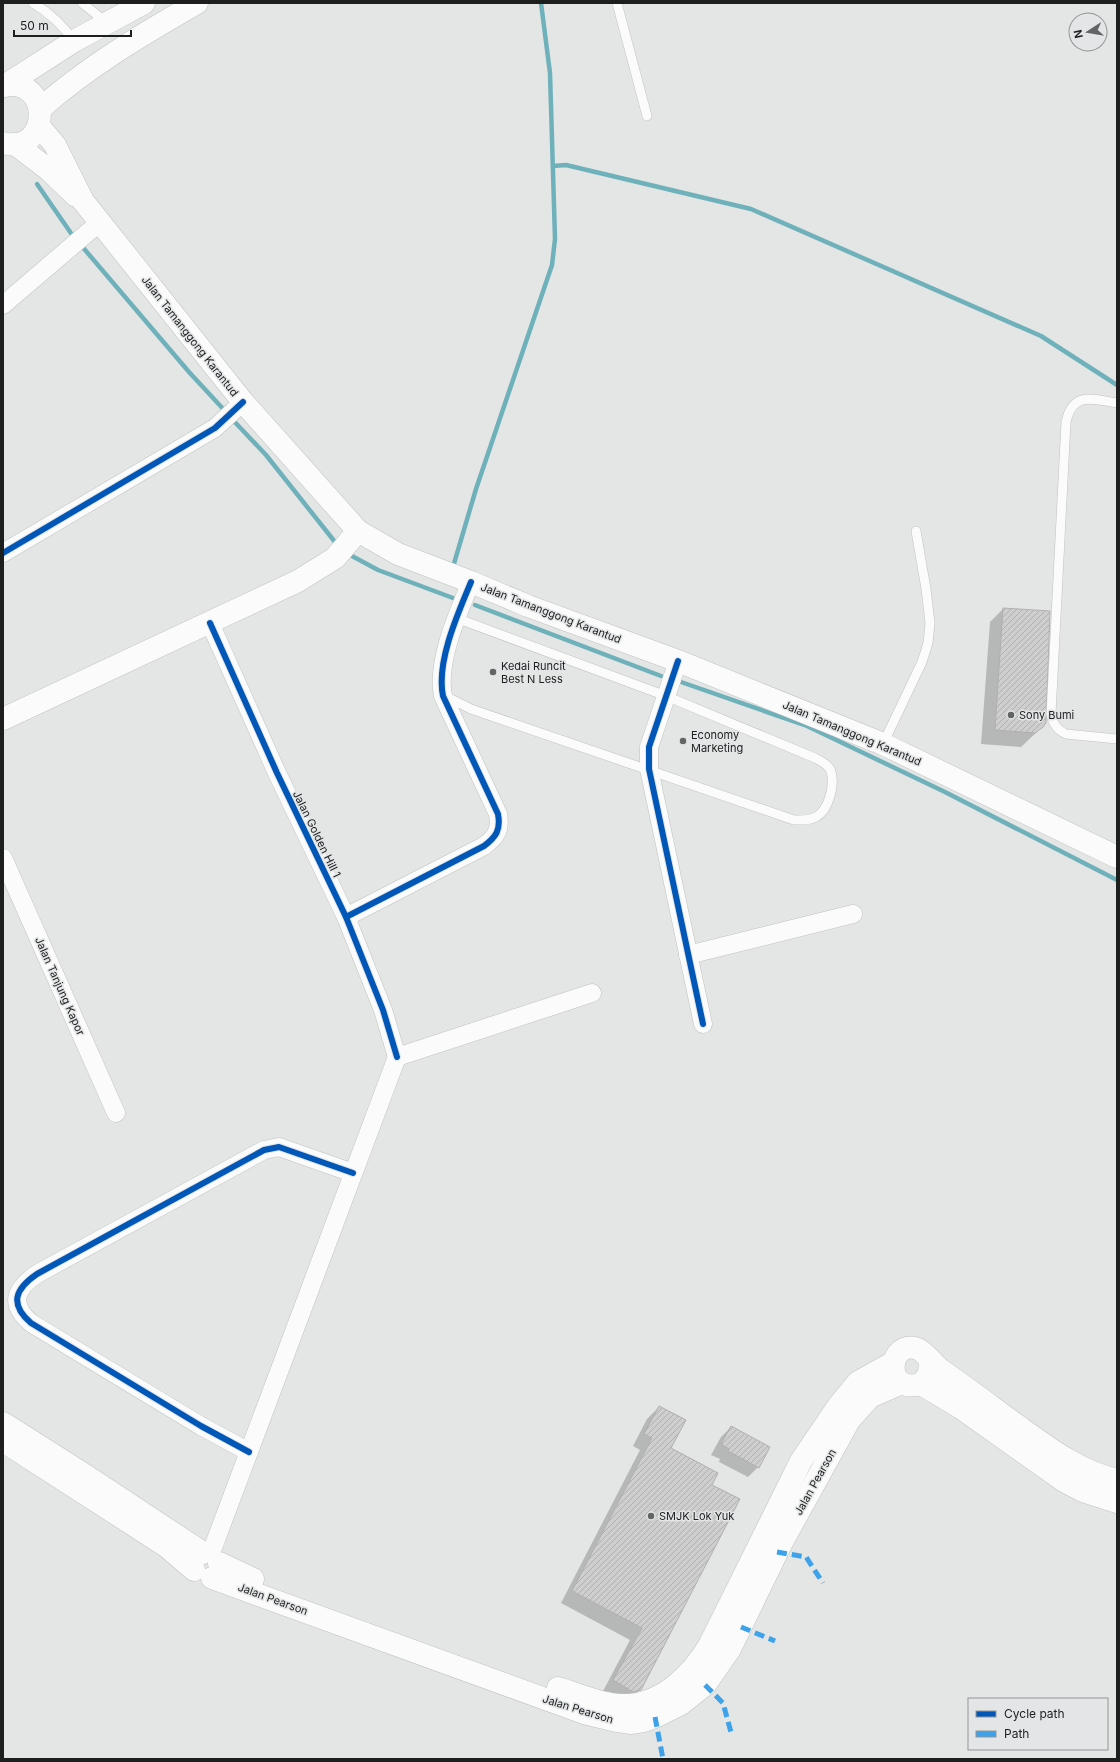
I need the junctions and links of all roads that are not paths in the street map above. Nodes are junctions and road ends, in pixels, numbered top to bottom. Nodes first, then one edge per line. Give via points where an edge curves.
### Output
1 (33, 3) edge
2 (82, 3) edge
3 (144, 3) edge
4 (197, 3) edge
5 (617, 3) edge
6 (107, 22) junction
7 (74, 40) junction
8 (4, 86) edge
9 (647, 116) dead end
10 (39, 117) junction
11 (9, 144) edge
12 (83, 201) junction
13 (87, 233) junction
14 (3, 305) edge
15 (1117, 403) edge
16 (238, 407) junction
17 (358, 531) junction
18 (916, 531) dead end
19 (3, 553) edge
20 (471, 582) junction
21 (456, 618) junction
22 (210, 623) junction
23 (678, 661) junction
24 (443, 696) junction
25 (666, 696) junction
26 (3, 719) edge
27 (1117, 739) edge
28 (883, 744) junction
29 (649, 769) junction
30 (1117, 857) edge
31 (3, 858) edge
32 (852, 914) dead end
33 (346, 917) junction
34 (688, 955) junction
35 (592, 993) dead end
36 (702, 1024) dead end
37 (397, 1057) junction
38 (116, 1113) dead end
39 (353, 1173) junction
40 (894, 1362) junction
41 (930, 1362) junction
42 (911, 1383) junction
43 (3, 1423) edge
44 (3, 1441) edge
45 (249, 1452) junction
46 (1117, 1480) edge
47 (1117, 1502) edge
48 (208, 1564) junction

1 - 7 lane via 62,24
2 - 6 lane
3 - 6 main road
4 - 10 main road via 78,78
5 - 9 lane
6 - 7 main road
7 - 8 main road
8 - 10 main road, Jalan Tamanggong Karantud via 23,87 31,93 37,100
10 - 11 main road via 29,138
10 - 12 main road, Jalan Tamanggong Karantud
11 - 12 main road, Jalan Tamanggong Karantud via 49,170
12 - 13 main road, Jalan Tamanggong Karantud
13 - 14 street
13 - 16 main road, Jalan Tamanggong Karantud
15 - 27 lane via 1078,400 1068,412 1051,714 1054,725 1066,734
16 - 17 main road, Jalan Tamanggong Karantud
16 - 19 street via 215,428
17 - 20 main road, Jalan Tamanggong Karantud via 398,554
17 - 22 main road via 335,558 322,567
18 - 28 lane via 930,623 928,643 922,662
20 - 21 street
20 - 23 main road, Jalan Tamanggong Karantud via 528,606
21 - 24 street via 441,673
21 - 25 lane
22 - 26 main road
22 - 33 street, Jalan Golden Hill 1 via 277,774
23 - 25 street
23 - 28 main road, Jalan Tamanggong Karantud
24 - 29 lane via 471,709
24 - 33 street via 498,814 498,833 484,846
25 - 29 street via 650,747
25 - 29 lane via 825,763 832,780 830,794 822,813 814,818 794,820
28 - 30 main road, Jalan Tamanggong Karantud
29 - 34 street
31 - 38 street, Jalan Tanjung Kapor
32 - 34 street
33 - 37 street, Jalan Golden Hill 1 via 383,1010
34 - 36 street
35 - 37 street
37 - 39 street
39 - 45 street
39 - 45 street via 279,1147 264,1150 37,1274 26,1281 20,1289 18,1307 22,1316 31,1323 201,1426
40 - 41 main road via 900,1352 911,1348 922,1351
40 - 42 main road via 894,1374
40 - 48 main road, Jalan Pearson via 858,1382 801,1461 701,1659 691,1672 664,1693 637,1704 619,1705 578,1695
41 - 42 main road via 929,1374
41 - 46 main road via 1054,1452 1078,1467
42 - 47 main road via 961,1408 1064,1481 1082,1491
42 - 48 main road, Jalan Pearson via 870,1397 850,1418 781,1544 730,1650 714,1674 693,1696 669,1711 644,1721 617,1721 584,1713
43 - 48 main road, Jalan Pearson via 86,1475
44 - 48 main road, Jalan Pearson via 166,1546
45 - 48 street

